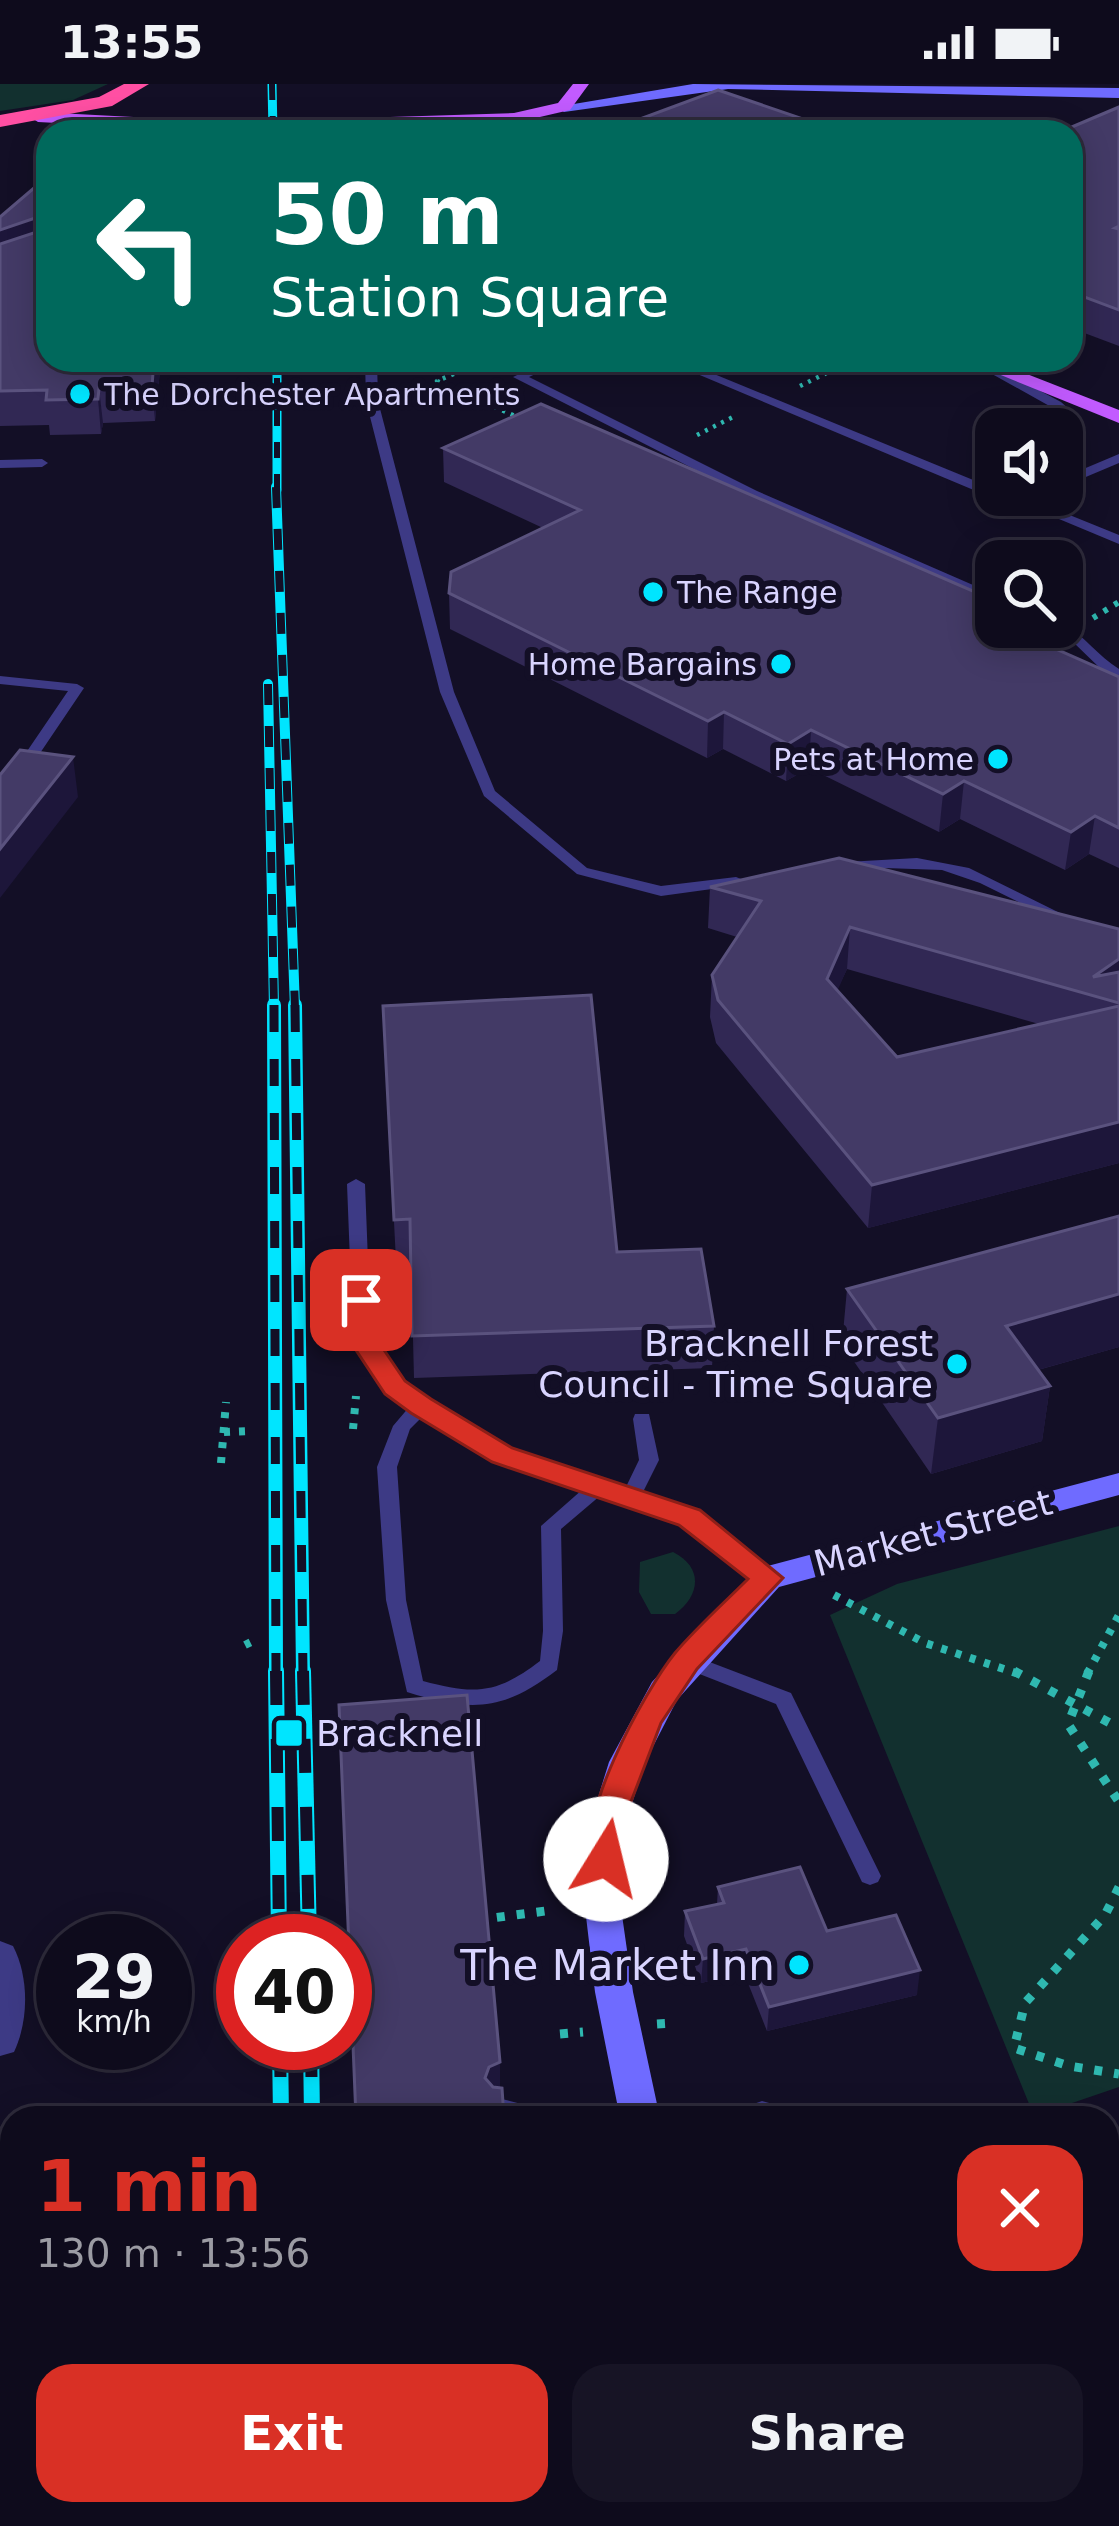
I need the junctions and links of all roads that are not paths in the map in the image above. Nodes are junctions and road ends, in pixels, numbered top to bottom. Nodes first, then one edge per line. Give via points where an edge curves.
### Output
1 (139, 84) edge
2 (581, 84) edge
3 (728, 84) edge
4 (912, 86) edge
5 (1046, 88) edge
6 (1119, 95) edge
7 (555, 110) junction
8 (31, 118) junction
9 (75, 120) edge
10 (421, 120) edge
11 (543, 120) edge
12 (0, 124) edge
13 (371, 372) edge
14 (531, 372) edge
15 (700, 372) edge
16 (995, 372) edge
17 (1004, 372) edge
18 (1061, 372) edge
19 (1119, 394) edge
20 (1060, 408) edge
21 (1119, 417) edge
22 (1119, 458) edge
23 (43, 463) dead end
24 (0, 464) edge
25 (1083, 474) edge
26 (975, 480) edge
27 (1070, 516) edge
28 (1119, 540) edge
29 (975, 591) edge
30 (1083, 640) edge
31 (1119, 675) edge
32 (0, 680) edge
33 (2, 796) edge
34 (820, 870) edge
35 (756, 879) edge
36 (1090, 929) edge
37 (356, 1184) dead end
38 (421, 1406) junction
39 (642, 1419) dead end
40 (1119, 1484) edge
41 (601, 1485) junction
42 (632, 1496) junction
43 (768, 1578) junction
44 (686, 1661) junction
45 (870, 1876) dead end
46 (0, 1957) edge
47 (0, 2040) edge
48 (638, 2106) edge

1 - 8 highway via 105,102
2 - 7 main road
3 - 4 street
3 - 7 street
4 - 5 street
5 - 6 street
7 - 10 main road
7 - 11 main road
8 - 9 main road
8 - 12 highway
13 - 35 lane via 447,692 489,793 582,872 612,882 661,891
14 - 29 lane via 519,377 753,494
15 - 26 lane
16 - 20 lane
17 - 21 main road
18 - 19 main road
22 - 25 lane
23 - 24 lane
27 - 28 lane
30 - 31 lane via 1097,664
32 - 33 lane via 77,688
34 - 36 lane via 947,863
37 - 38 lane via 362,1338 395,1388
38 - 41 lane via 502,1455
38 - 41 lane via 402,1426 387,1467 397,1600 414,1686 494,1699 514,1694 550,1665 551,1526
39 - 42 lane via 649,1460
40 - 43 street, Market Street
41 - 42 lane
42 - 43 lane via 689,1517
43 - 44 street, Market Street
44 - 45 lane via 784,1699
44 - 48 street, Market Street via 627,1762 606,1859 603,1908
46 - 47 street via 7,1988

